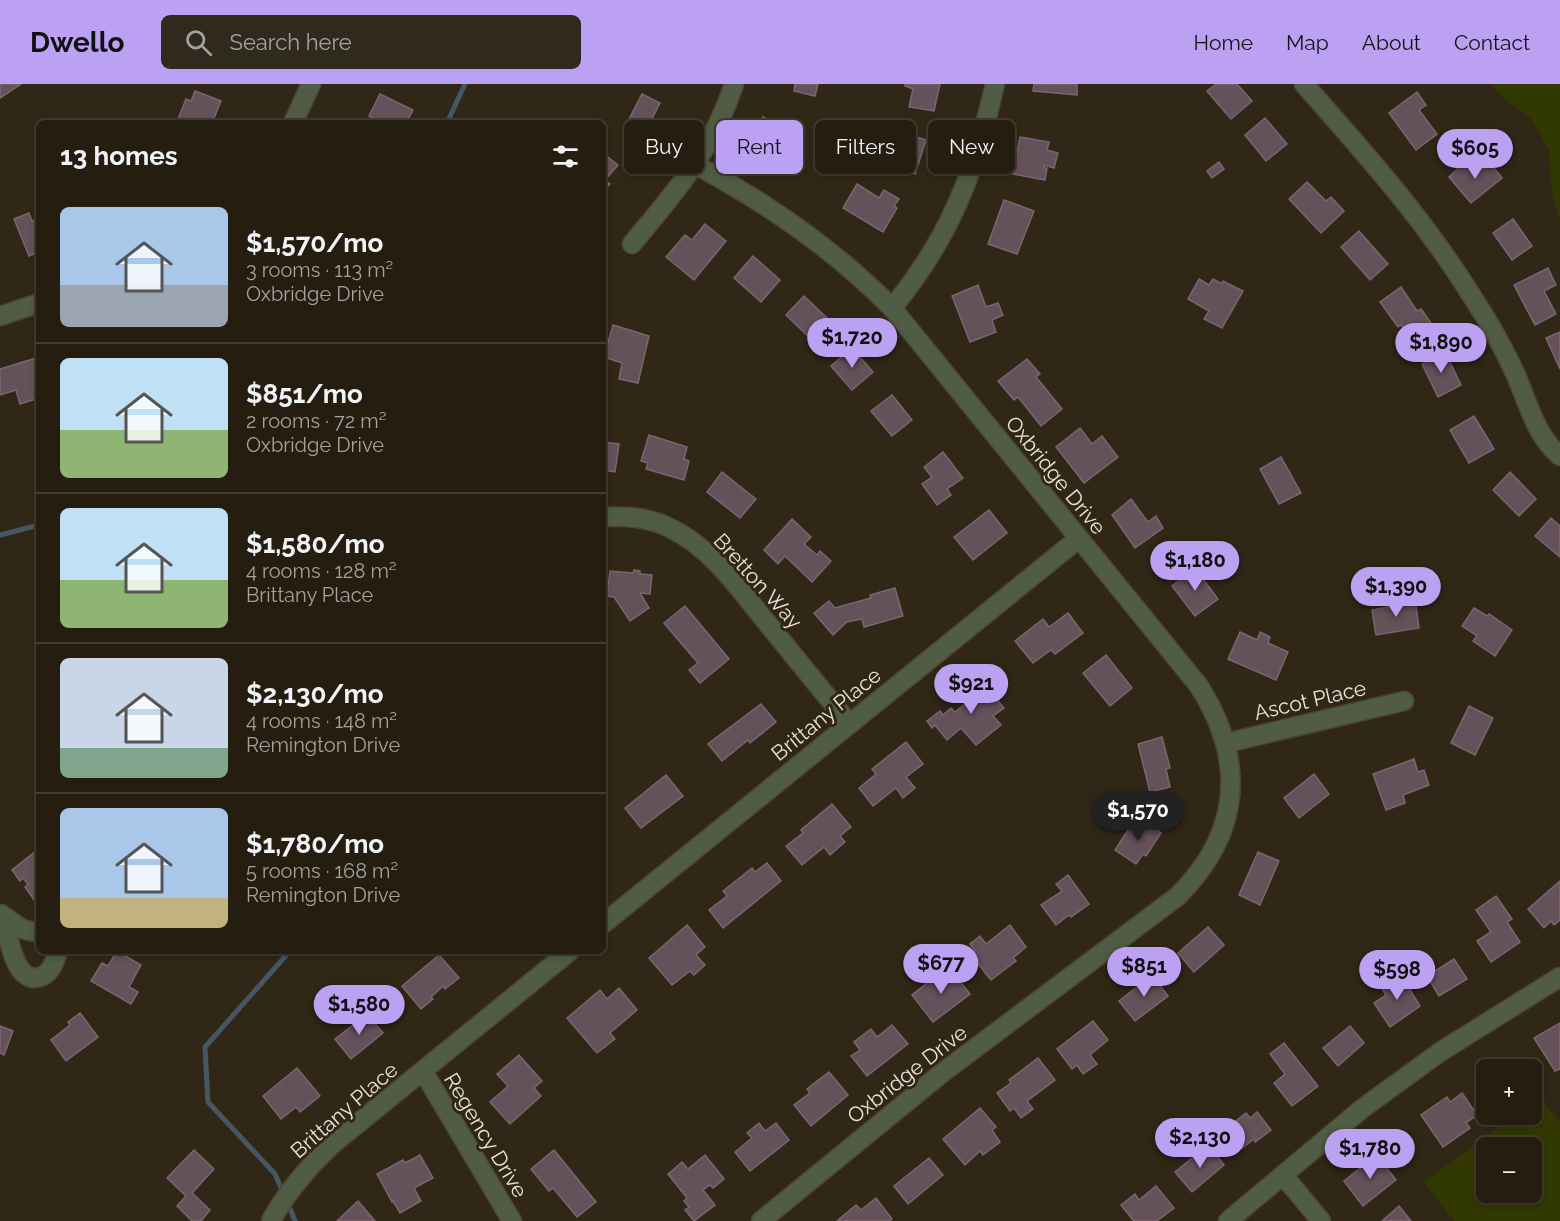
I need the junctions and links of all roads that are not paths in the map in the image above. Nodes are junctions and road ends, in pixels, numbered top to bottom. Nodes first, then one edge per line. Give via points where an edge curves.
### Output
1 (311, 84) edge
2 (734, 84) edge
3 (995, 84) edge
4 (1304, 84) edge
5 (294, 120) edge
6 (704, 150) edge
7 (704, 170) edge
8 (689, 174) edge
9 (632, 244) dead end
10 (36, 304) edge
11 (892, 308) junction
12 (0, 316) edge
13 (1560, 456) edge
14 (606, 517) edge
15 (1078, 539) junction
16 (1404, 701) dead end
17 (850, 724) junction
18 (1226, 743) junction
19 (2, 915) edge
20 (606, 922) edge
21 (36, 932) edge
22 (57, 954) edge
23 (566, 954) edge
24 (1560, 977) edge
25 (423, 1071) junction
26 (1283, 1175) junction
27 (271, 1221) edge
28 (512, 1221) edge
29 (761, 1221) edge
30 (1228, 1221) edge
31 (1321, 1221) edge

1 - 5 street
2 - 6 street
3 - 11 street via 964,193 917,276
4 - 13 street via 1387,179 1455,269 1496,336 1533,419
7 - 11 street, Oxbridge Drive via 815,241
8 - 9 street
10 - 12 street
11 - 15 street, Oxbridge Drive
14 - 17 street, Bretton Way via 652,521 698,545 727,574
15 - 17 street, Brittany Place
15 - 18 street, Oxbridge Drive via 1199,686
16 - 18 street, Ascot Place
17 - 20 street, Brittany Place
18 - 29 street, Oxbridge Drive via 1232,786 1226,823 1210,856 1189,885 1159,912 942,1073
19 - 21 street via 22,929
19 - 22 street via 15,962 28,976 43,976 55,963
23 - 25 street, Brittany Place
24 - 26 street via 1440,1052 1363,1108
25 - 27 street, Brittany Place via 319,1157
25 - 28 street, Regency Drive
26 - 30 street
26 - 31 street

